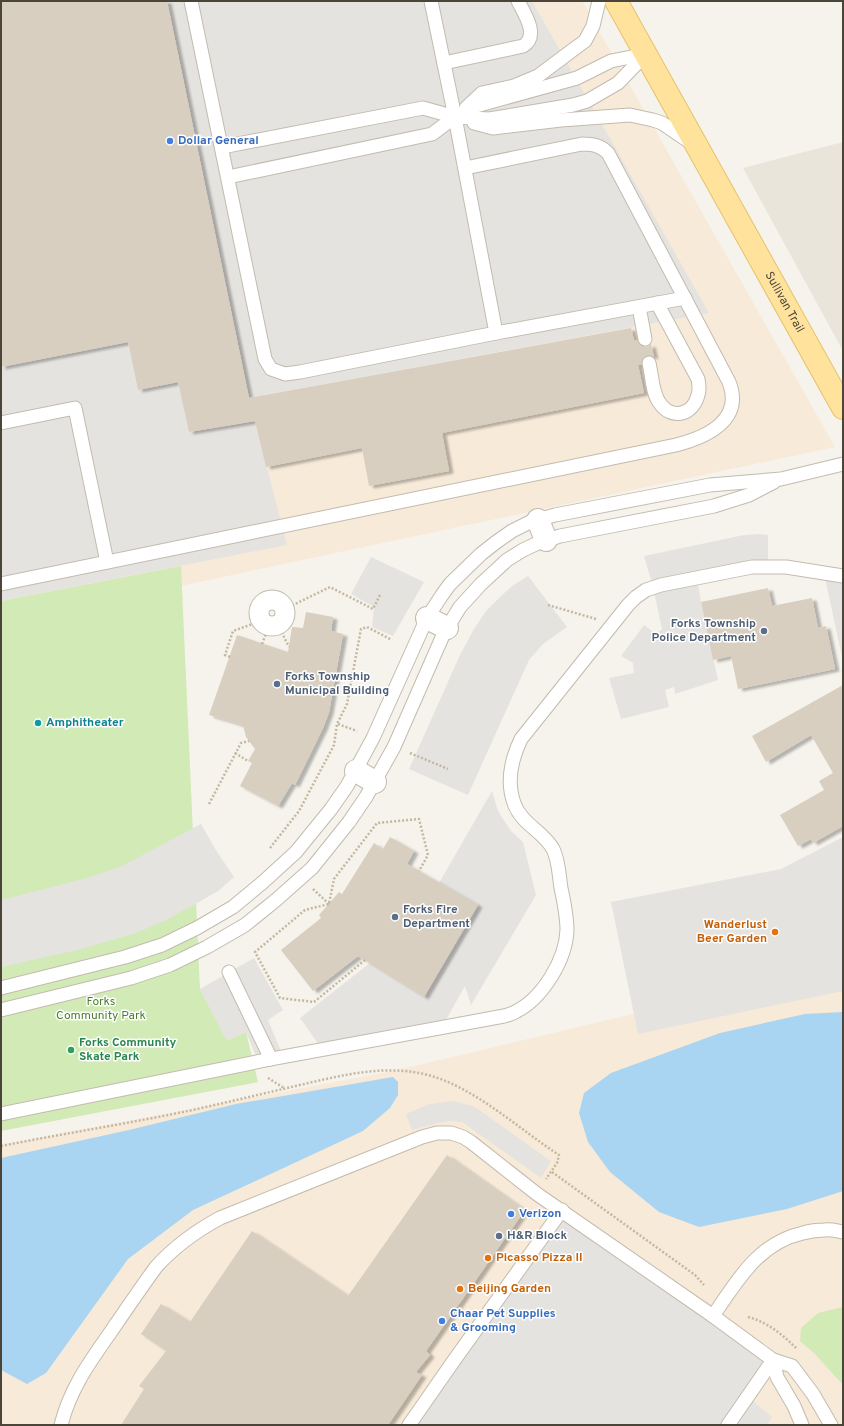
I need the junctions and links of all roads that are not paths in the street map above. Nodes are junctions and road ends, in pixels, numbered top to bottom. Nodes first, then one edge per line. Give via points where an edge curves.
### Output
1 (191, 1) edge
2 (431, 1) edge
3 (518, 1) edge
4 (599, 1) edge
5 (616, 1) edge
6 (646, 54) junction
7 (444, 63) junction
8 (455, 117) junction
9 (222, 147) junction
10 (701, 152) junction
11 (465, 168) junction
12 (228, 177) junction
13 (685, 298) junction
14 (657, 303) junction
15 (639, 306) junction
16 (496, 333) junction
17 (645, 339) dead end
18 (650, 363) dead end
19 (843, 408) edge
20 (1, 423) edge
21 (843, 464) edge
22 (781, 479) junction
23 (538, 520) junction
24 (546, 540) junction
25 (107, 562) junction
26 (843, 576) edge
27 (1, 584) edge
28 (427, 618) junction
29 (447, 628) junction
30 (356, 771) junction
31 (375, 782) junction
32 (230, 972) dead end
33 (1, 988) edge
34 (1, 1010) edge
35 (271, 1059) junction
36 (1, 1114) edge
37 (562, 1210) junction
38 (843, 1232) edge
39 (713, 1316) junction
40 (773, 1360) junction
41 (822, 1410) junction
42 (61, 1425) edge
43 (409, 1425) edge
44 (728, 1425) edge
45 (802, 1425) edge
46 (827, 1425) edge
47 (832, 1425) edge

1 - 9 lane
2 - 7 lane
3 - 7 lane via 530,28 530,39 527,44
4 - 8 lane via 593,26 585,41 538,76 514,86 482,93
5 - 6 main road
6 - 8 lane via 611,61 577,78 476,106
6 - 8 lane via 618,83 587,101 489,119
6 - 10 main road
7 - 8 lane
8 - 9 lane via 423,108
8 - 10 lane via 493,128 577,118 630,116 662,123
8 - 11 lane
8 - 12 lane via 432,134
9 - 12 lane
10 - 19 main road, Sullivan Trail
11 - 13 lane via 582,144 594,144 605,149
11 - 16 lane
12 - 16 lane via 265,359 271,370 285,374 300,372
13 - 14 lane
13 - 25 lane via 734,394 732,407 722,422 714,430 694,441
14 - 15 lane
14 - 18 lane via 698,379 699,393 689,410 677,414 663,407 656,397
15 - 16 lane
15 - 17 lane
20 - 25 lane via 75,408
21 - 22 lane
22 - 23 lane via 710,485
22 - 24 lane via 749,495 714,506
23 - 24 street
23 - 28 lane via 512,531 481,554 450,584
24 - 29 lane via 523,550 495,570 467,598
25 - 27 lane
26 - 35 lane via 786,567 760,566 686,579 646,590 628,605 521,739 511,765 513,802 527,824 548,842 553,850 567,931 565,946 554,973 526,1005 504,1016
28 - 29 street
28 - 30 lane via 374,738
29 - 31 lane via 394,747
30 - 31 street
30 - 33 lane via 331,809 296,852 233,907 162,945 125,957
31 - 34 lane via 349,822 312,868 245,925 170,965 131,978
32 - 35 lane
35 - 36 lane
37 - 39 lane
37 - 42 lane via 467,1140 451,1133 437,1133 220,1218 186,1240 156,1267 78,1380
37 - 43 lane
38 - 39 lane via 811,1231 769,1248 746,1270
39 - 40 lane
40 - 41 lane via 792,1366
40 - 44 lane
40 - 45 lane via 776,1377 794,1406
41 - 46 lane
41 - 47 lane

